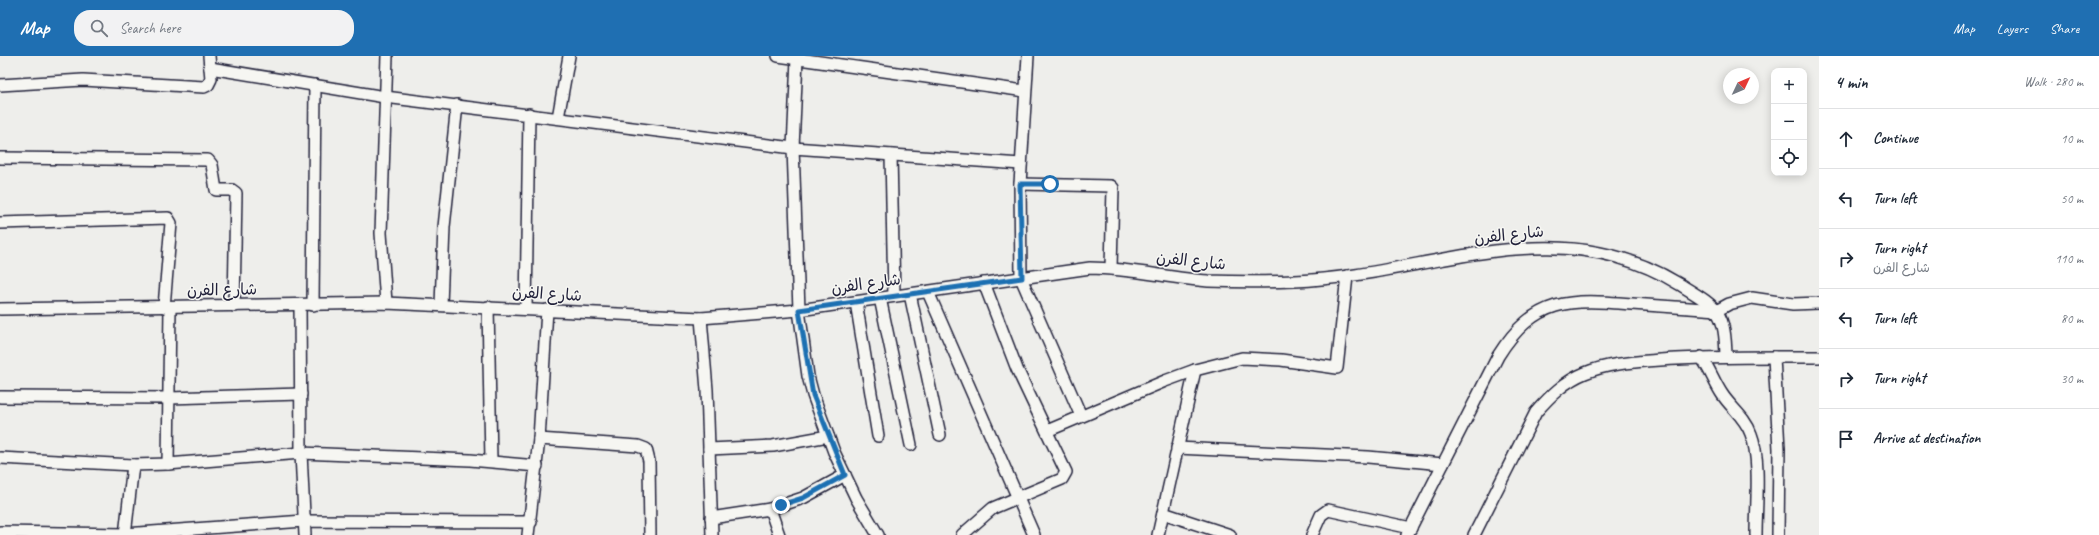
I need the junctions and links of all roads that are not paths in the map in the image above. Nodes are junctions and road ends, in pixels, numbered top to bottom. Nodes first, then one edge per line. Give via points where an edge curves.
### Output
1 (209, 56) edge
2 (387, 56) edge
3 (569, 56) edge
4 (778, 56) edge
5 (1028, 56) edge
6 (797, 59) junction
7 (210, 68) junction
8 (0, 85) edge
9 (315, 85) junction
10 (1025, 91) junction
11 (385, 97) junction
12 (457, 106) junction
13 (529, 114) junction
14 (558, 118) junction
15 (793, 148) junction
16 (891, 155) junction
17 (0, 158) edge
18 (1021, 164) junction
19 (1020, 184) junction
20 (0, 223) edge
21 (1111, 268) junction
22 (1347, 276) junction
23 (1022, 278) junction
24 (984, 284) junction
25 (928, 292) junction
26 (910, 294) junction
27 (894, 296) junction
28 (880, 298) junction
29 (856, 302) junction
30 (386, 303) junction
31 (1819, 303) edge
32 (300, 305) junction
33 (313, 305) junction
34 (441, 305) junction
35 (234, 306) junction
36 (167, 307) junction
37 (488, 307) junction
38 (0, 309) edge
39 (526, 309) junction
40 (548, 310) junction
41 (799, 310) junction
42 (1718, 310) junction
43 (701, 318) junction
44 (1701, 357) junction
45 (1726, 357) junction
46 (1774, 357) junction
47 (1819, 357) edge
48 (1195, 370) junction
49 (301, 394) junction
50 (0, 397) edge
51 (169, 398) junction
52 (1081, 416) junction
53 (1047, 431) junction
54 (940, 435) dead end
55 (828, 436) junction
56 (878, 436) dead end
57 (539, 440) junction
58 (911, 445) dead end
59 (1178, 448) junction
60 (709, 449) junction
61 (301, 453) junction
62 (0, 458) edge
63 (491, 461) junction
64 (168, 464) junction
65 (1443, 464) junction
66 (133, 465) junction
67 (537, 466) junction
68 (845, 475) junction
69 (1018, 498) junction
70 (770, 509) junction
71 (1163, 513) junction
72 (711, 518) junction
73 (304, 521) junction
74 (531, 522) junction
75 (1409, 531) edge
76 (0, 532) edge
77 (125, 534) edge
78 (305, 535) edge
79 (528, 535) edge
80 (650, 535) edge
81 (712, 535) edge
82 (779, 535) edge
83 (878, 535) edge
84 (962, 535) edge
85 (1034, 535) edge
86 (1158, 535) edge
87 (1230, 535) edge
88 (1312, 535) edge
89 (1474, 535) edge
90 (1756, 535) edge
91 (1778, 535) edge

1 - 7 street
2 - 11 street
3 - 14 street
4 - 6 street
5 - 10 street
6 - 10 street
6 - 15 street
7 - 8 street via 211,79 204,87 83,80
7 - 9 street
9 - 11 street
9 - 33 street
10 - 18 street
11 - 12 street
11 - 30 street via 381,233
12 - 13 street
12 - 34 street via 444,228
13 - 14 street
13 - 39 street
14 - 15 street
15 - 16 street
15 - 41 street
16 - 18 street
16 - 27 street
17 - 35 street via 208,160 212,165 216,190 234,190 237,196
18 - 19 street
19 - 21 street via 1114,188
19 - 23 street
20 - 36 street via 168,218 171,223
21 - 22 street, شارع الفرن via 1208,281 1294,281
21 - 23 street, شارع الفرن via 1070,270
22 - 42 street, شارع الفرن via 1514,249 1564,247 1601,252 1643,266 1673,280
22 - 48 street via 1337,368 1281,360 1242,358
23 - 24 street, شارع الفرن
23 - 52 street
24 - 25 street, شارع الفرن
24 - 53 street via 1017,368
25 - 26 street, شارع الفرن
25 - 69 street
26 - 27 street, شارع الفرن
26 - 54 street
27 - 28 street, شارع الفرن
28 - 29 street, شارع الفرن
28 - 58 street
29 - 41 street, شارع الفرن
29 - 56 street
30 - 33 street, شارع الفرن
30 - 34 street, شارع الفرن
31 - 42 street via 1793,304 1752,298
32 - 33 street, شارع الفرن
32 - 35 street, شارع الفرن
32 - 49 street
34 - 37 street, شارع الفرن
35 - 36 street, شارع الفرن
36 - 38 street, شارع الفرن
36 - 51 street
37 - 39 street, شارع الفرن
37 - 63 street
39 - 40 street, شارع الفرن
40 - 43 street, شارع الفرن
40 - 57 street
41 - 43 street, شارع الفرن
41 - 55 street via 808,376
42 - 45 street via 1724,326
42 - 65 street via 1586,301 1559,304 1544,310 1530,318 1507,342
43 - 60 street
44 - 45 street
44 - 89 street via 1605,366 1566,383 1536,412
44 - 90 street via 1722,394 1744,419 1751,434 1755,450
45 - 46 street
46 - 47 street
46 - 91 street via 1779,450
48 - 52 street
48 - 59 street
49 - 51 street
49 - 61 street
50 - 51 street
51 - 64 street
52 - 53 street
53 - 69 street via 1065,468 1066,476
55 - 60 street via 772,446
55 - 68 street
57 - 67 street
57 - 80 street via 646,448 649,461
59 - 65 street via 1368,457
59 - 71 street
60 - 72 street
61 - 63 street
61 - 64 street
61 - 73 street
62 - 66 street
63 - 67 street
64 - 66 street
65 - 75 street
66 - 77 street
67 - 74 street
68 - 70 street via 803,498
68 - 83 street
69 - 84 street via 993,508
69 - 85 street
70 - 72 street
70 - 82 street
71 - 86 street
71 - 87 street
72 - 81 street
73 - 74 street
73 - 77 street
73 - 78 street
74 - 79 street
75 - 88 street via 1328,510 1321,515
76 - 77 street

